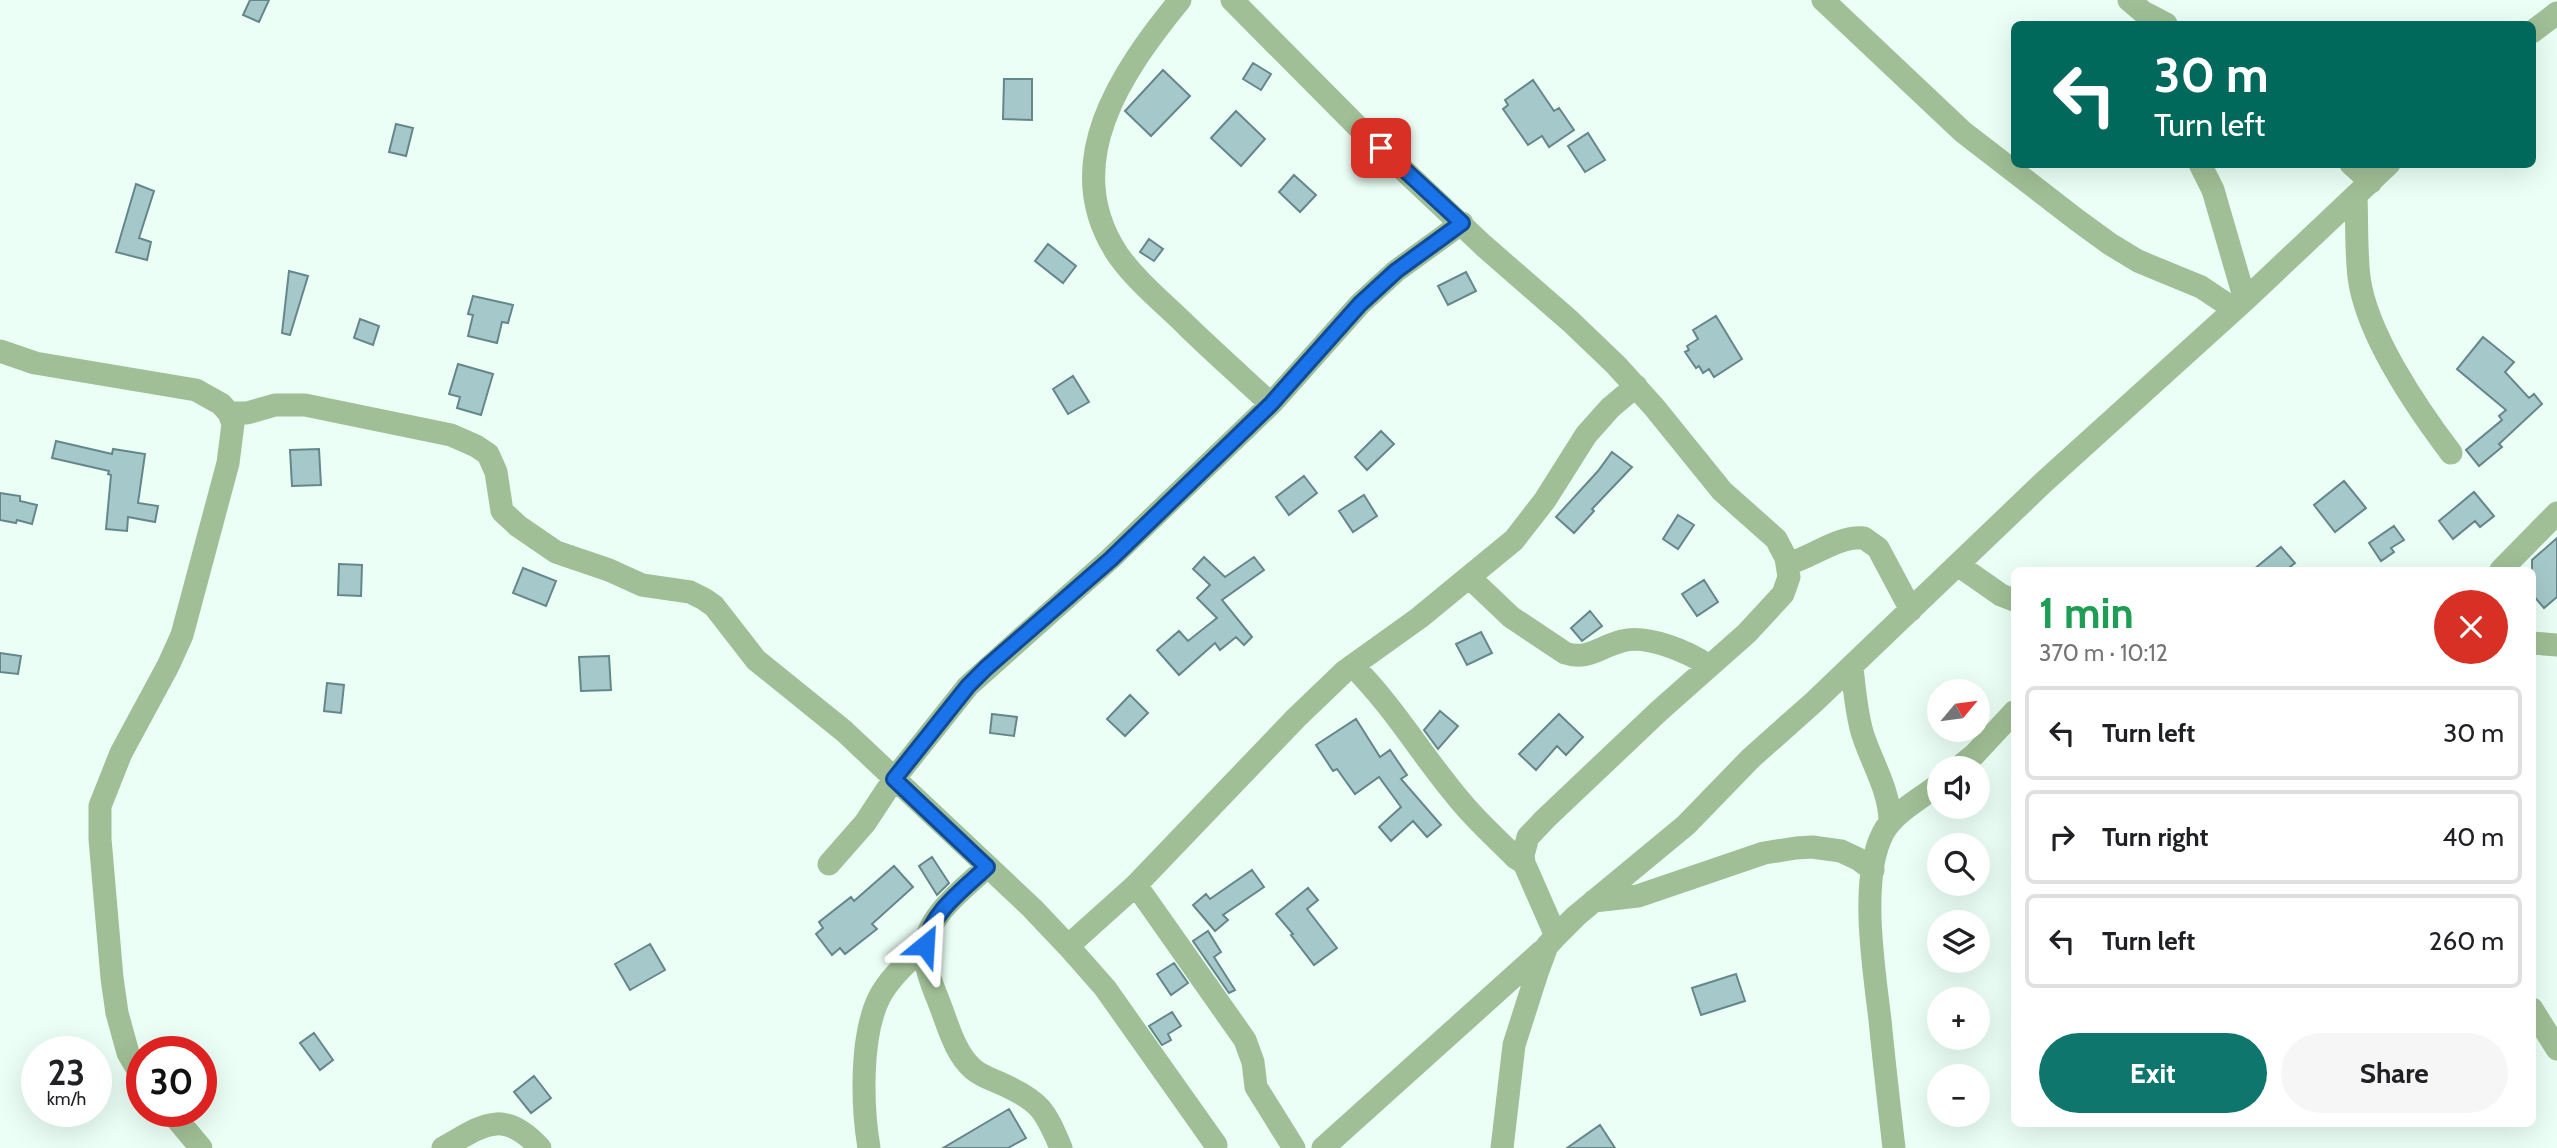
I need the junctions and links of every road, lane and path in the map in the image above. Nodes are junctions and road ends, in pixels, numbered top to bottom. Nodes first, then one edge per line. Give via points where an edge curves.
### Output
1 (1180, 0) edge
2 (1232, 0) edge
3 (1823, 0) edge
4 (2142, 12) edge
5 (2557, 13) edge
6 (2160, 21) edge
7 (2536, 29) edge
8 (2202, 168) edge
9 (2353, 168) edge
10 (2385, 168) edge
11 (2363, 189) junction
12 (1462, 223) junction
13 (2239, 304) junction
14 (0, 351) edge
15 (1636, 386) junction
16 (1271, 404) junction
17 (229, 413) junction
18 (2451, 453) dead end
19 (2557, 513) edge
20 (1787, 564) junction
21 (1958, 565) junction
22 (2504, 567) edge
23 (1470, 578) junction
24 (2011, 599) edge
25 (1911, 610) junction
26 (2536, 643) edge
27 (2557, 645) edge
28 (1353, 666) junction
29 (1709, 666) junction
30 (1852, 666) junction
31 (2011, 715) edge
32 (1972, 756) edge
33 (894, 779) junction
34 (1927, 793) edge
35 (1890, 822) junction
36 (1524, 863) junction
37 (830, 864) dead end
38 (987, 867) junction
39 (1873, 870) junction
40 (1136, 885) junction
41 (1594, 901) junction
42 (1552, 941) junction
43 (925, 945) junction
44 (1068, 946) junction
45 (2536, 1015) edge
46 (126, 1046) edge
47 (2557, 1049) edge
48 (183, 1127) edge
49 (1216, 1145) dead end
50 (201, 1148) edge
51 (443, 1148) edge
52 (540, 1148) edge
53 (869, 1148) edge
54 (1061, 1148) edge
55 (1294, 1148) edge
56 (1323, 1148) edge
57 (1502, 1148) edge
58 (1894, 1148) edge

1 - 16 street via 1111,99 1096,150 1096,203 1118,254 1140,281
2 - 12 street via 1362,131
3 - 13 street via 1963,132 2077,220 2138,261
4 - 6 street
5 - 7 street
8 - 13 street via 2213,190
9 - 11 street
10 - 11 street
11 - 13 street
11 - 18 street via 2359,278 2365,305 2414,399
12 - 15 street
12 - 16 street via 1360,304
13 - 21 street
14 - 17 street via 35,363 197,390
15 - 20 street via 1722,491 1776,540
15 - 23 street via 1586,435 1514,540
16 - 33 street via 1111,559 977,677
17 - 33 street via 285,404 317,406 451,435 476,446 493,463 502,511 518,526 573,559 642,585 690,592 704,599 756,660 818,708
17 - 46 street via 233,424 228,463 182,635 121,753 100,806 117,1013
19 - 22 street
20 - 25 street via 1844,539 1864,538 1878,548
20 - 29 street via 1789,577 1783,594 1747,634
21 - 24 street
21 - 25 street
23 - 28 street
23 - 29 street via 1511,617 1575,657 1629,639 1683,650
25 - 30 street
26 - 27 street
28 - 36 street via 1403,722 1464,805
28 - 40 street via 1296,718
29 - 36 street via 1528,837
30 - 35 street via 1861,729 1890,804
30 - 41 street via 1686,825
31 - 32 street
33 - 37 street
33 - 38 street
34 - 35 street
35 - 39 street
36 - 42 street
38 - 43 street via 945,909
38 - 44 street
39 - 41 street via 1841,851 1796,848 1764,853 1638,896
39 - 58 street via 1871,918
40 - 44 street
40 - 55 street via 1245,1041 1256,1087
41 - 42 street
42 - 56 street
42 - 57 street via 1525,1004 1514,1045
43 - 53 street via 879,997 870,1023 863,1086
43 - 54 street via 934,988 961,1053 975,1070 1036,1102
44 - 49 street via 1105,988
45 - 47 street
48 - 50 street
51 - 52 street via 494,1123 517,1128

